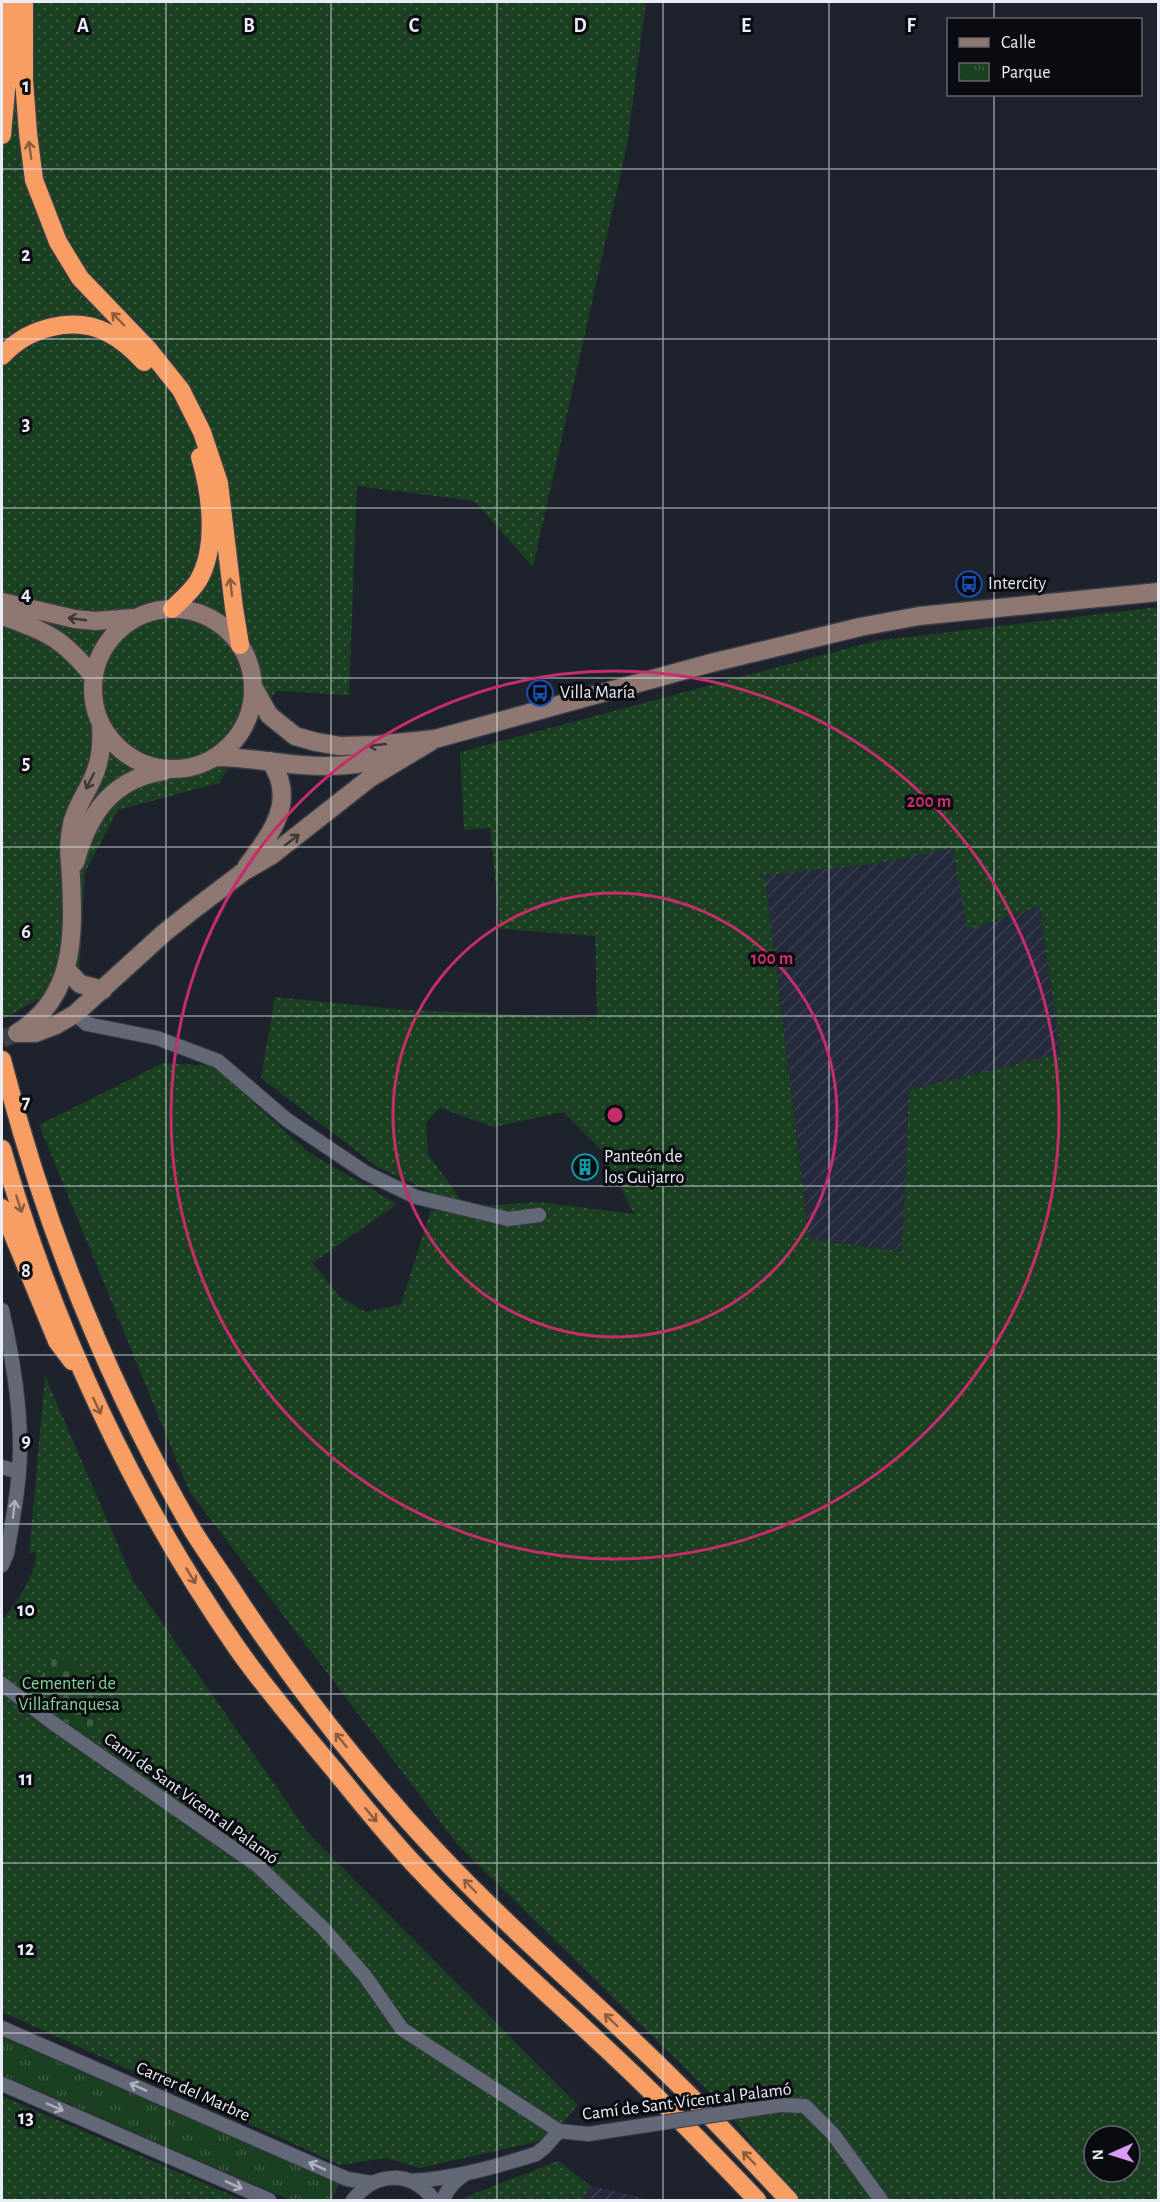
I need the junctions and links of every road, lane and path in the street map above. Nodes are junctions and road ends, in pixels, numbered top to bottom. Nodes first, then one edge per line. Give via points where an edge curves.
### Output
1 (11, 2) edge
2 (24, 2) edge
3 (2, 135) edge
4 (2, 356) edge
5 (1158, 581) edge
6 (1158, 592) edge
7 (2, 602) edge
8 (172, 609) junction
9 (2, 616) edge
10 (135, 618) junction
11 (240, 645) junction
12 (711, 663) junction
13 (94, 676) junction
14 (254, 688) junction
15 (101, 725) junction
16 (428, 743) junction
17 (217, 757) junction
18 (270, 761) junction
19 (169, 770) junction
20 (243, 872) junction
21 (71, 876) junction
22 (66, 969) junction
23 (104, 990) junction
24 (75, 1014) junction
25 (2, 1060) edge
26 (2, 1149) edge
27 (2, 1208) edge
28 (539, 1215) dead end
29 (2, 1310) edge
30 (5, 1342) edge
31 (84, 1377) junction
32 (2, 1467) edge
33 (19, 1472) junction
34 (2, 1565) edge
35 (2, 1684) edge
36 (2, 2028) edge
37 (2, 2084) edge
38 (559, 2131) junction
39 (465, 2174) junction
40 (410, 2181) junction
41 (372, 2183) junction
42 (269, 2200) edge
43 (353, 2200) edge
44 (434, 2200) edge
45 (443, 2200) edge
46 (757, 2200) edge
47 (789, 2200) edge
48 (881, 2200) edge

1 - 3 highway
11 -> 2 highway via 219,483 202,432 181,390 149,350 80,278 58,242 34,180 24,80
4 - 8 highway via 24,337 44,329 66,325 89,327 123,343 156,374 170,394 185,418 201,459 210,525 205,566 197,582
5 - 12 main road via 913,605 823,627
6 - 12 main road via 919,616
10 -> 7 main road via 75,619
8 - 10 main road
8 - 11 main road via 211,618
9 - 13 main road via 53,637
10 - 13 main road via 108,642
11 - 14 main road via 250,666
12 - 16 main road
13 - 15 main road via 95,710
16 -> 14 main road via 359,746 295,736 269,715
14 - 17 main road via 248,720 235,741
15 - 19 main road via 122,752 152,767
15 -> 21 main road via 96,771 72,822 68,849
16 - 18 main road via 371,762 303,766
20 -> 16 main road via 272,855 370,778
17 - 18 main road
17 - 19 main road via 202,765
18 - 20 main road via 282,784 280,811 274,827
19 - 21 main road via 145,774 128,783 99,808 88,825
20 - 23 main road via 164,933
21 - 22 main road via 72,930
22 - 23 main road via 80,984
22 - 24 main road via 39,1017 18,1033 35,1033
23 - 24 main road
24 - 28 street via 87,1024 157,1038 218,1061 287,1120 366,1173 416,1197 508,1219
47 -> 25 highway via 678,2083 435,1850 291,1676 195,1534 114,1378 54,1235
26 -> 31 highway via 28,1232
27 - 31 highway via 57,1341
29 - 30 street
30 - 33 street via 18,1414
31 -> 46 highway via 162,1528 236,1647 278,1704 428,1878 633,2074
32 - 33 street
34 -> 33 street via 8,1553
35 - 38 street, Camí de Sant Vicent al Palamó via 53,1724 257,1865 366,1976 402,2029
41 -> 36 street, Carrer del Marbre via 346,2179
37 -> 42 street
38 - 39 street, Carrer del Marbre via 536,2154
38 - 48 street, Camí de Sant Vicent al Palamó, bridge via 588,2134 780,2105 805,2106 833,2134
39 - 40 street, Carrer del Marbre
39 - 45 street
40 - 41 street, Carrer del Marbre via 397,2178
40 - 44 street
41 - 43 street

